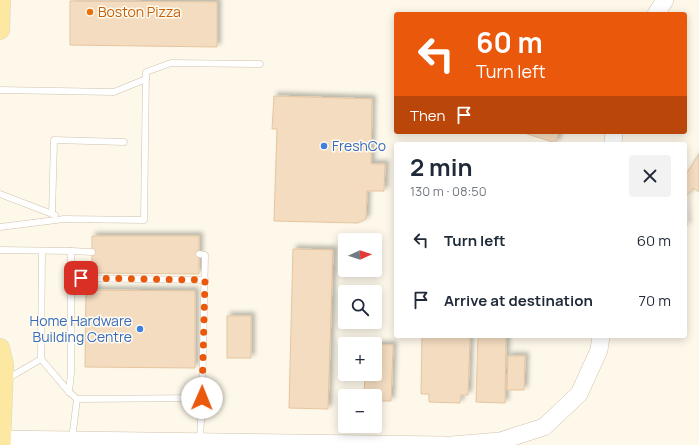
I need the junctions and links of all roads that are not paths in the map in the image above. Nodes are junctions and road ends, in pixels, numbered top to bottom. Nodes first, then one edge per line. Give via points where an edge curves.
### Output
1 (1, 0) edge
2 (665, 0) edge
3 (657, 12) edge
4 (0, 30) edge
5 (260, 64) dead end
6 (146, 79) junction
7 (0, 90) edge
8 (124, 142) dead end
9 (0, 194) edge
10 (52, 214) junction
11 (64, 218) junction
12 (0, 227) edge
13 (0, 250) edge
14 (42, 250) junction
15 (71, 252) junction
16 (92, 252) dead end
17 (202, 254) dead end
18 (71, 278) junction
19 (205, 280) junction
20 (601, 338) edge
21 (0, 348) edge
22 (41, 359) junction
23 (4, 381) junction
24 (69, 392) junction
25 (202, 398) junction
26 (76, 399) junction
27 (1, 441) edge
28 (200, 442) junction
29 (72, 443) edge
30 (129, 443) edge
31 (444, 445) edge
32 (452, 445) edge

1 - 4 main road
2 - 3 street
5 - 6 lane via 171,63 146,72
6 - 7 lane via 114,92
6 - 11 lane via 144,220
8 - 10 lane via 54,140
9 - 10 lane
10 - 11 lane
11 - 12 lane
13 - 14 lane
14 - 15 lane
14 - 22 lane
15 - 16 lane
15 - 18 lane
17 - 19 lane
18 - 19 lane
18 - 24 lane
19 - 25 lane
20 - 32 street via 599,350 579,394 544,427 500,442
21 - 23 main road
22 - 23 lane
22 - 24 lane
23 - 27 main road
24 - 26 lane
25 - 26 lane
25 - 28 lane
26 - 29 lane
27 - 29 street
28 - 30 street
28 - 31 street
29 - 30 street

